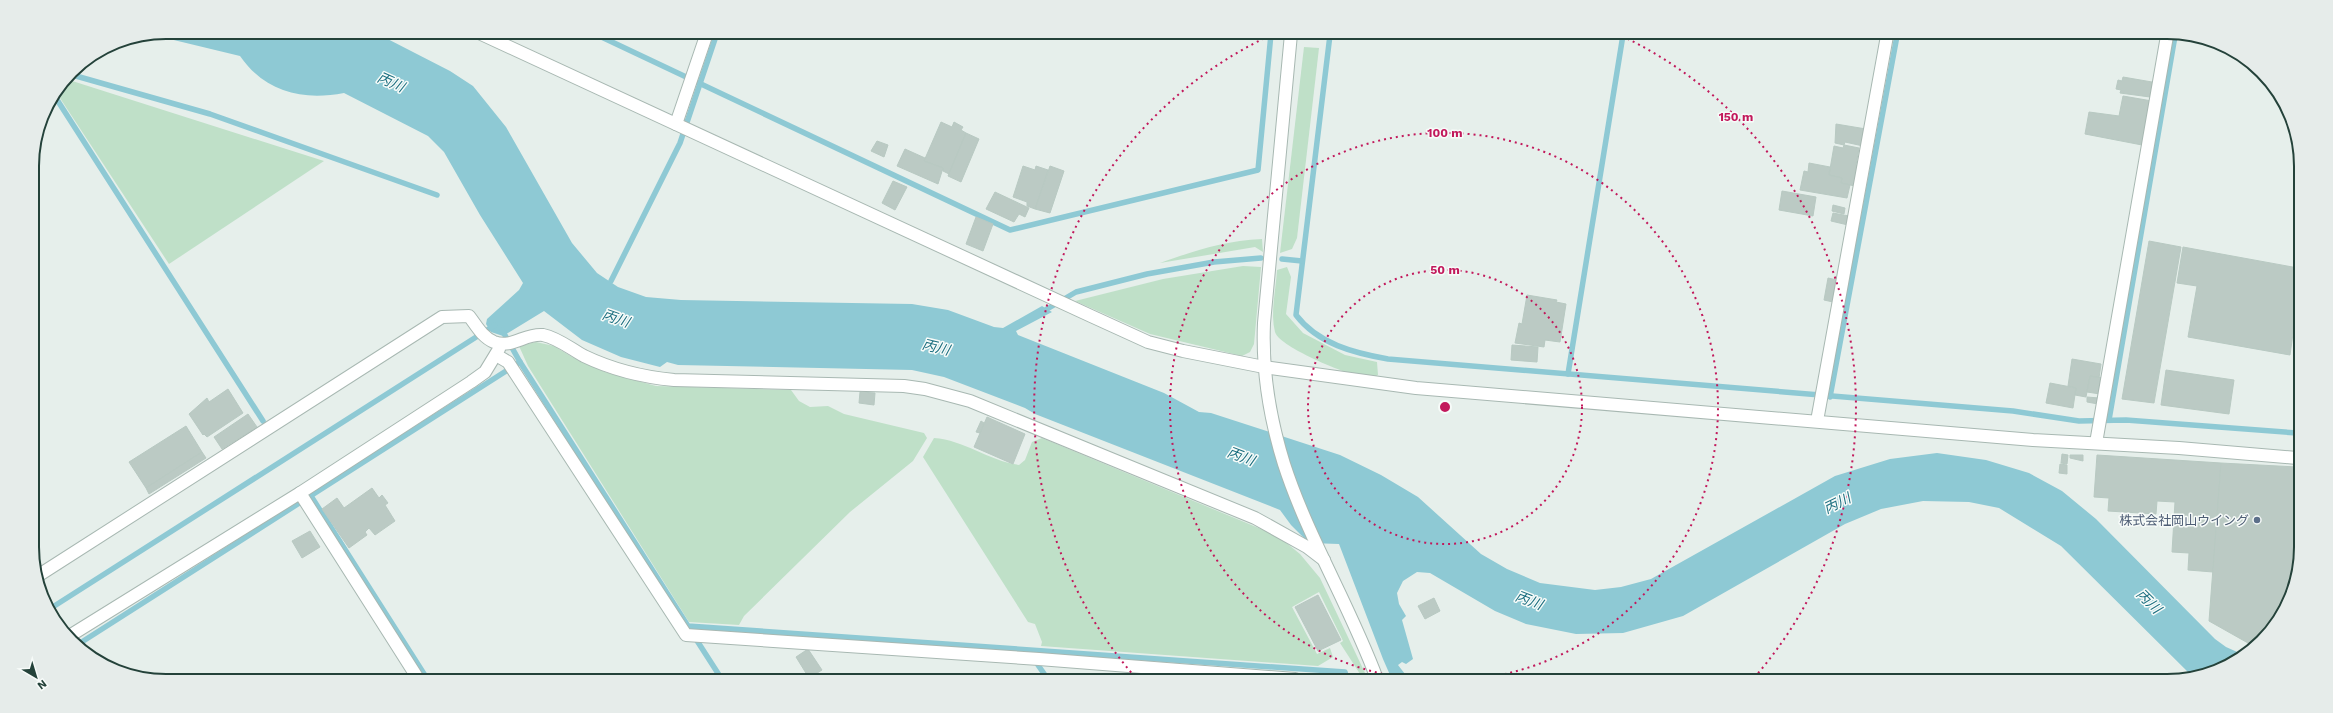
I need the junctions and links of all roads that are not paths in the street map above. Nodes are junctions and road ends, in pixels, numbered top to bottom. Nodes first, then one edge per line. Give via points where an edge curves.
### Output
1 (492, 39) edge
2 (705, 39) edge
3 (1291, 39) edge
4 (1886, 39) edge
5 (2166, 39) edge
6 (678, 125) junction
7 (504, 347) junction
8 (1265, 373) junction
9 (1817, 422) junction
10 (2096, 443) junction
11 (2294, 458) edge
12 (303, 498) junction
13 (1324, 560) junction
14 (41, 573) edge
15 (74, 634) edge
16 (415, 674) edge
17 (1227, 674) edge
18 (1375, 674) edge

1 - 6 street
2 - 6 street
3 - 8 street via 1264,323
4 - 9 street
5 - 10 street
6 - 8 street via 1148,342
7 - 12 street via 485,372
7 - 13 street via 535,335 549,337 621,371 657,379 904,386 950,396 1254,518
7 - 14 street via 486,338 469,316 442,317
7 - 17 street via 508,362 686,635
8 - 9 street
8 - 13 street via 1284,463
9 - 10 street
10 - 11 street
12 - 15 street
12 - 16 street
13 - 18 street

